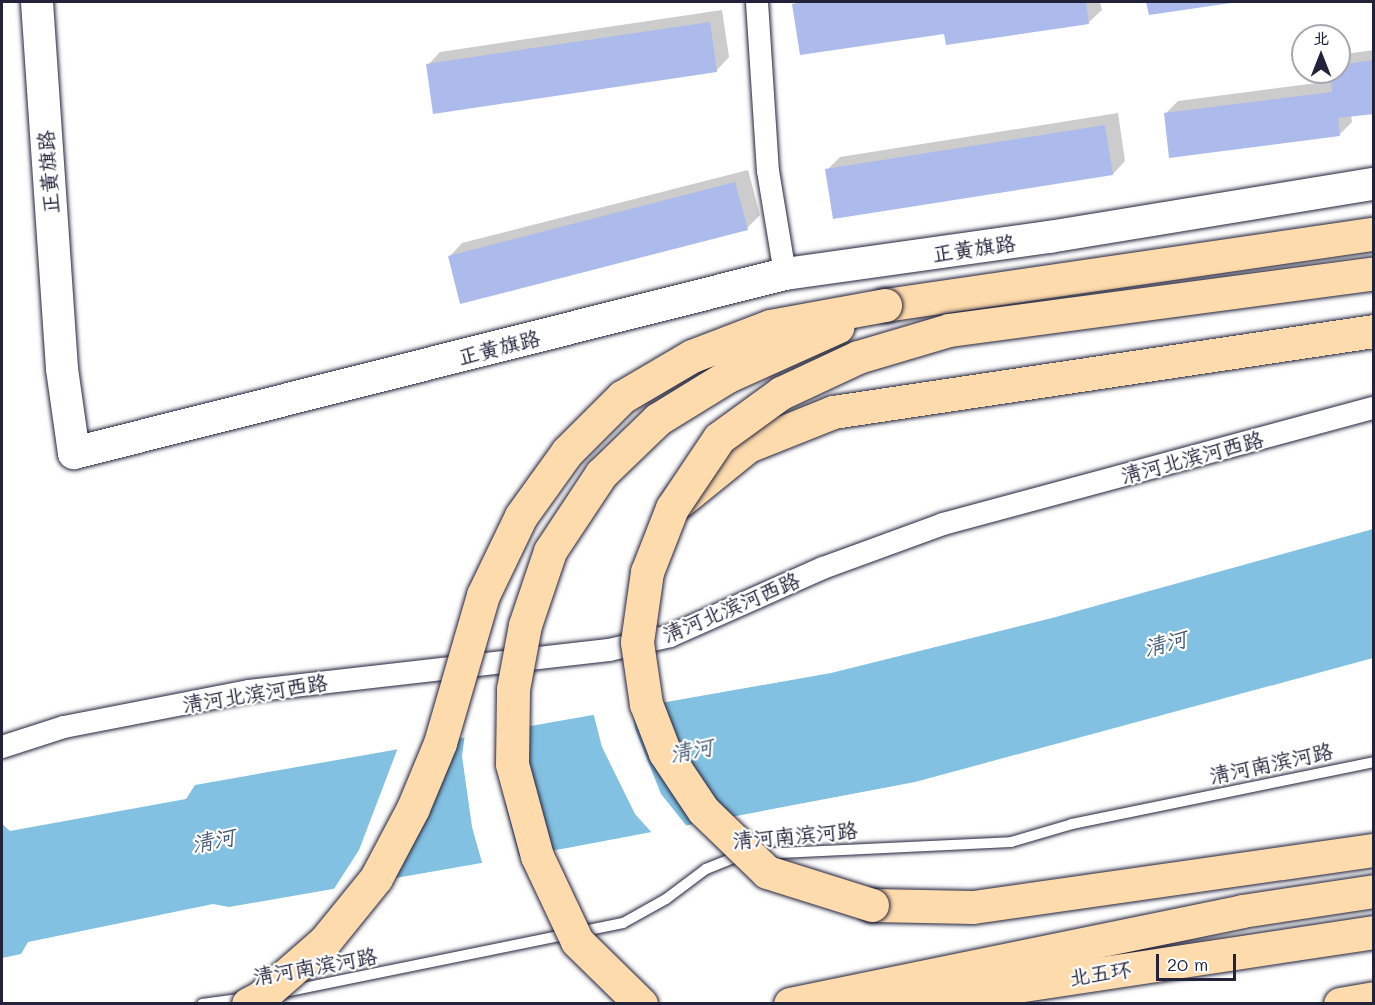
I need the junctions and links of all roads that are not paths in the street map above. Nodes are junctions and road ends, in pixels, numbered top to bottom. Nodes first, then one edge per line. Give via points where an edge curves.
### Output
1 (37, 2) edge
2 (757, 2) edge
3 (1374, 184) edge
4 (1374, 234) edge
5 (1374, 273) edge
6 (785, 274) junction
7 (885, 305) junction
8 (1374, 331) edge
9 (1374, 408) edge
10 (672, 508) junction
11 (2, 747) edge
12 (1374, 762) edge
13 (1374, 850) edge
14 (1374, 891) edge
15 (1374, 932) edge
16 (1374, 998) edge
17 (202, 1004) edge
18 (249, 1004) edge
19 (641, 1004) edge
20 (790, 1004) edge
21 (898, 1004) edge
22 (1340, 1004) edge

1 - 6 street, 正黄旗路 via 62,369 74,453
2 - 6 street via 768,171
3 - 6 street, 正黄旗路 via 1049,237
4 - 7 highway
5 - 10 highway, bridge via 949,330 858,357 781,393 719,438
7 - 18 highway, bridge via 770,326 692,356 622,397 567,452 521,516 483,595 440,743 414,808 376,878 325,941
7 - 19 highway, bridge via 728,376 658,419 601,474 550,551 525,625 513,689 513,764 537,856 578,941
8 - 10 highway, bridge via 833,412 748,446
9 - 11 street, 清河北滨河西路 via 943,524 823,568 670,636 609,650 249,691 64,727
10 - 13 highway, bridge via 647,572 637,642 645,704 665,753 703,810 767,872 872,905 973,907
12 - 17 lane, 清河南滨河路 via 1072,824 1011,842 930,849 852,847 735,856 706,869 666,899 623,923 312,989
14 - 20 highway via 1242,911
15 - 21 highway, 北五环
16 - 22 highway

